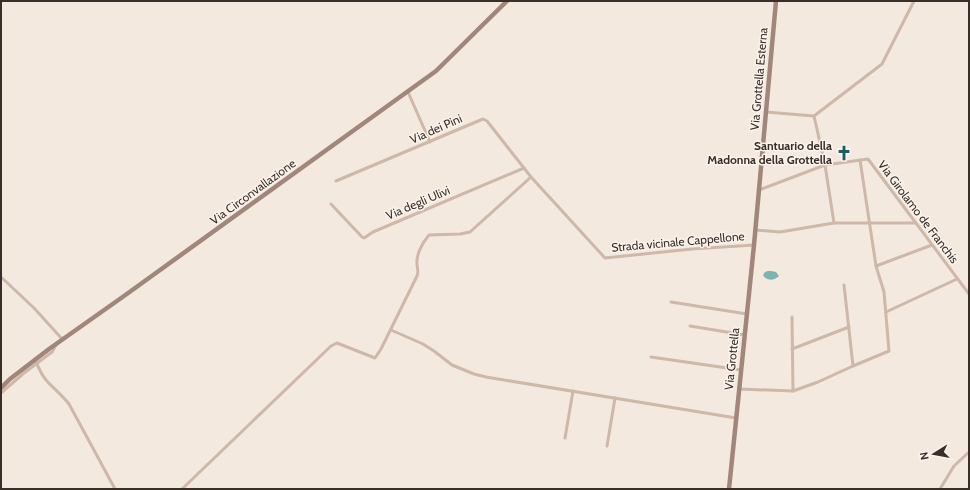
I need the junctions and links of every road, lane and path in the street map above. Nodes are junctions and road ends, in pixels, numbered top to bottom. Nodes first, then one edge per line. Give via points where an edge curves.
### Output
1 (507, 1) edge
2 (776, 1) edge
3 (914, 1) edge
4 (408, 92) junction
5 (766, 112) junction
6 (814, 116) junction
7 (430, 142) junction
8 (860, 160) junction
9 (825, 165) junction
10 (524, 168) junction
11 (531, 177) junction
12 (336, 181) dead end
13 (759, 190) junction
14 (331, 204) dead end
15 (834, 223) junction
16 (869, 223) junction
17 (915, 223) junction
18 (755, 230) junction
19 (754, 245) junction
20 (932, 245) junction
21 (876, 266) junction
22 (1, 277) edge
23 (957, 279) junction
24 (844, 285) dead end
25 (969, 294) edge
26 (671, 302) dead end
27 (886, 312) junction
28 (747, 314) junction
29 (792, 317) dead end
30 (690, 326) dead end
31 (849, 327) junction
32 (391, 330) junction
33 (745, 335) junction
34 (63, 340) junction
35 (792, 350) junction
36 (651, 357) dead end
37 (36, 361) junction
38 (853, 366) junction
39 (741, 370) junction
40 (1, 388) edge
41 (739, 389) junction
42 (793, 391) junction
43 (573, 392) junction
44 (1, 393) edge
45 (615, 398) junction
46 (736, 418) junction
47 (565, 438) dead end
48 (607, 446) dead end
49 (969, 452) edge
50 (115, 489) edge
51 (182, 489) edge
52 (729, 489) edge
53 (940, 489) edge

1 - 4 main road, Via Circonvallazione via 436,71
2 - 5 main road, Via Grottella Esterna
3 - 6 street via 882,64
4 - 7 street
4 - 34 main road, Via Circonvallazione
5 - 6 street
5 - 13 main road, Via Grottella Esterna
6 - 9 street
7 - 10 street, Via dei Pini via 483,119
7 - 12 street, Via dei Pini
8 - 9 street
8 - 16 street
8 - 17 street, Via Girolamo de Franchis via 868,159
9 - 13 street
9 - 15 street
10 - 11 street, Strada vicinale Cappellone
10 - 14 street, Via degli Ulivi via 364,238
11 - 19 street, Strada vicinale Cappellone via 605,258
11 - 32 street via 470,232 429,235 426,238 416,259 417,276
13 - 18 main road, Via Grottella Esterna
15 - 16 street
15 - 18 street via 780,232
16 - 17 street
16 - 21 street
17 - 20 street, Via Girolamo de Franchis
18 - 19 main road, Via Grottella
19 - 28 main road, Via Grottella
20 - 21 street
20 - 23 street, Via Girolamo de Franchis
21 - 27 street via 884,292
22 - 34 street
23 - 25 street, Via Girolamo de Franchis
23 - 27 street
24 - 31 street
26 - 28 street
27 - 38 street via 889,351
28 - 33 main road, Via Grottella
29 - 35 street
30 - 33 street
31 - 35 street
31 - 38 street
32 - 43 street via 423,344 452,365 474,374
32 - 51 street via 374,358 337,343 331,346
33 - 39 main road, Via Grottella
34 - 37 main road, Via Circonvallazione
35 - 42 street
36 - 39 street
37 - 40 main road, Via Circonvallazione
37 - 44 street
37 - 50 street via 45,378 69,404
38 - 42 street
39 - 41 main road, Via Grottella
41 - 42 street
41 - 46 main road, Via Grottella
43 - 45 street
43 - 47 street
45 - 46 street
45 - 48 street
46 - 52 main road, Via Grottella
49 - 53 street via 954,466

